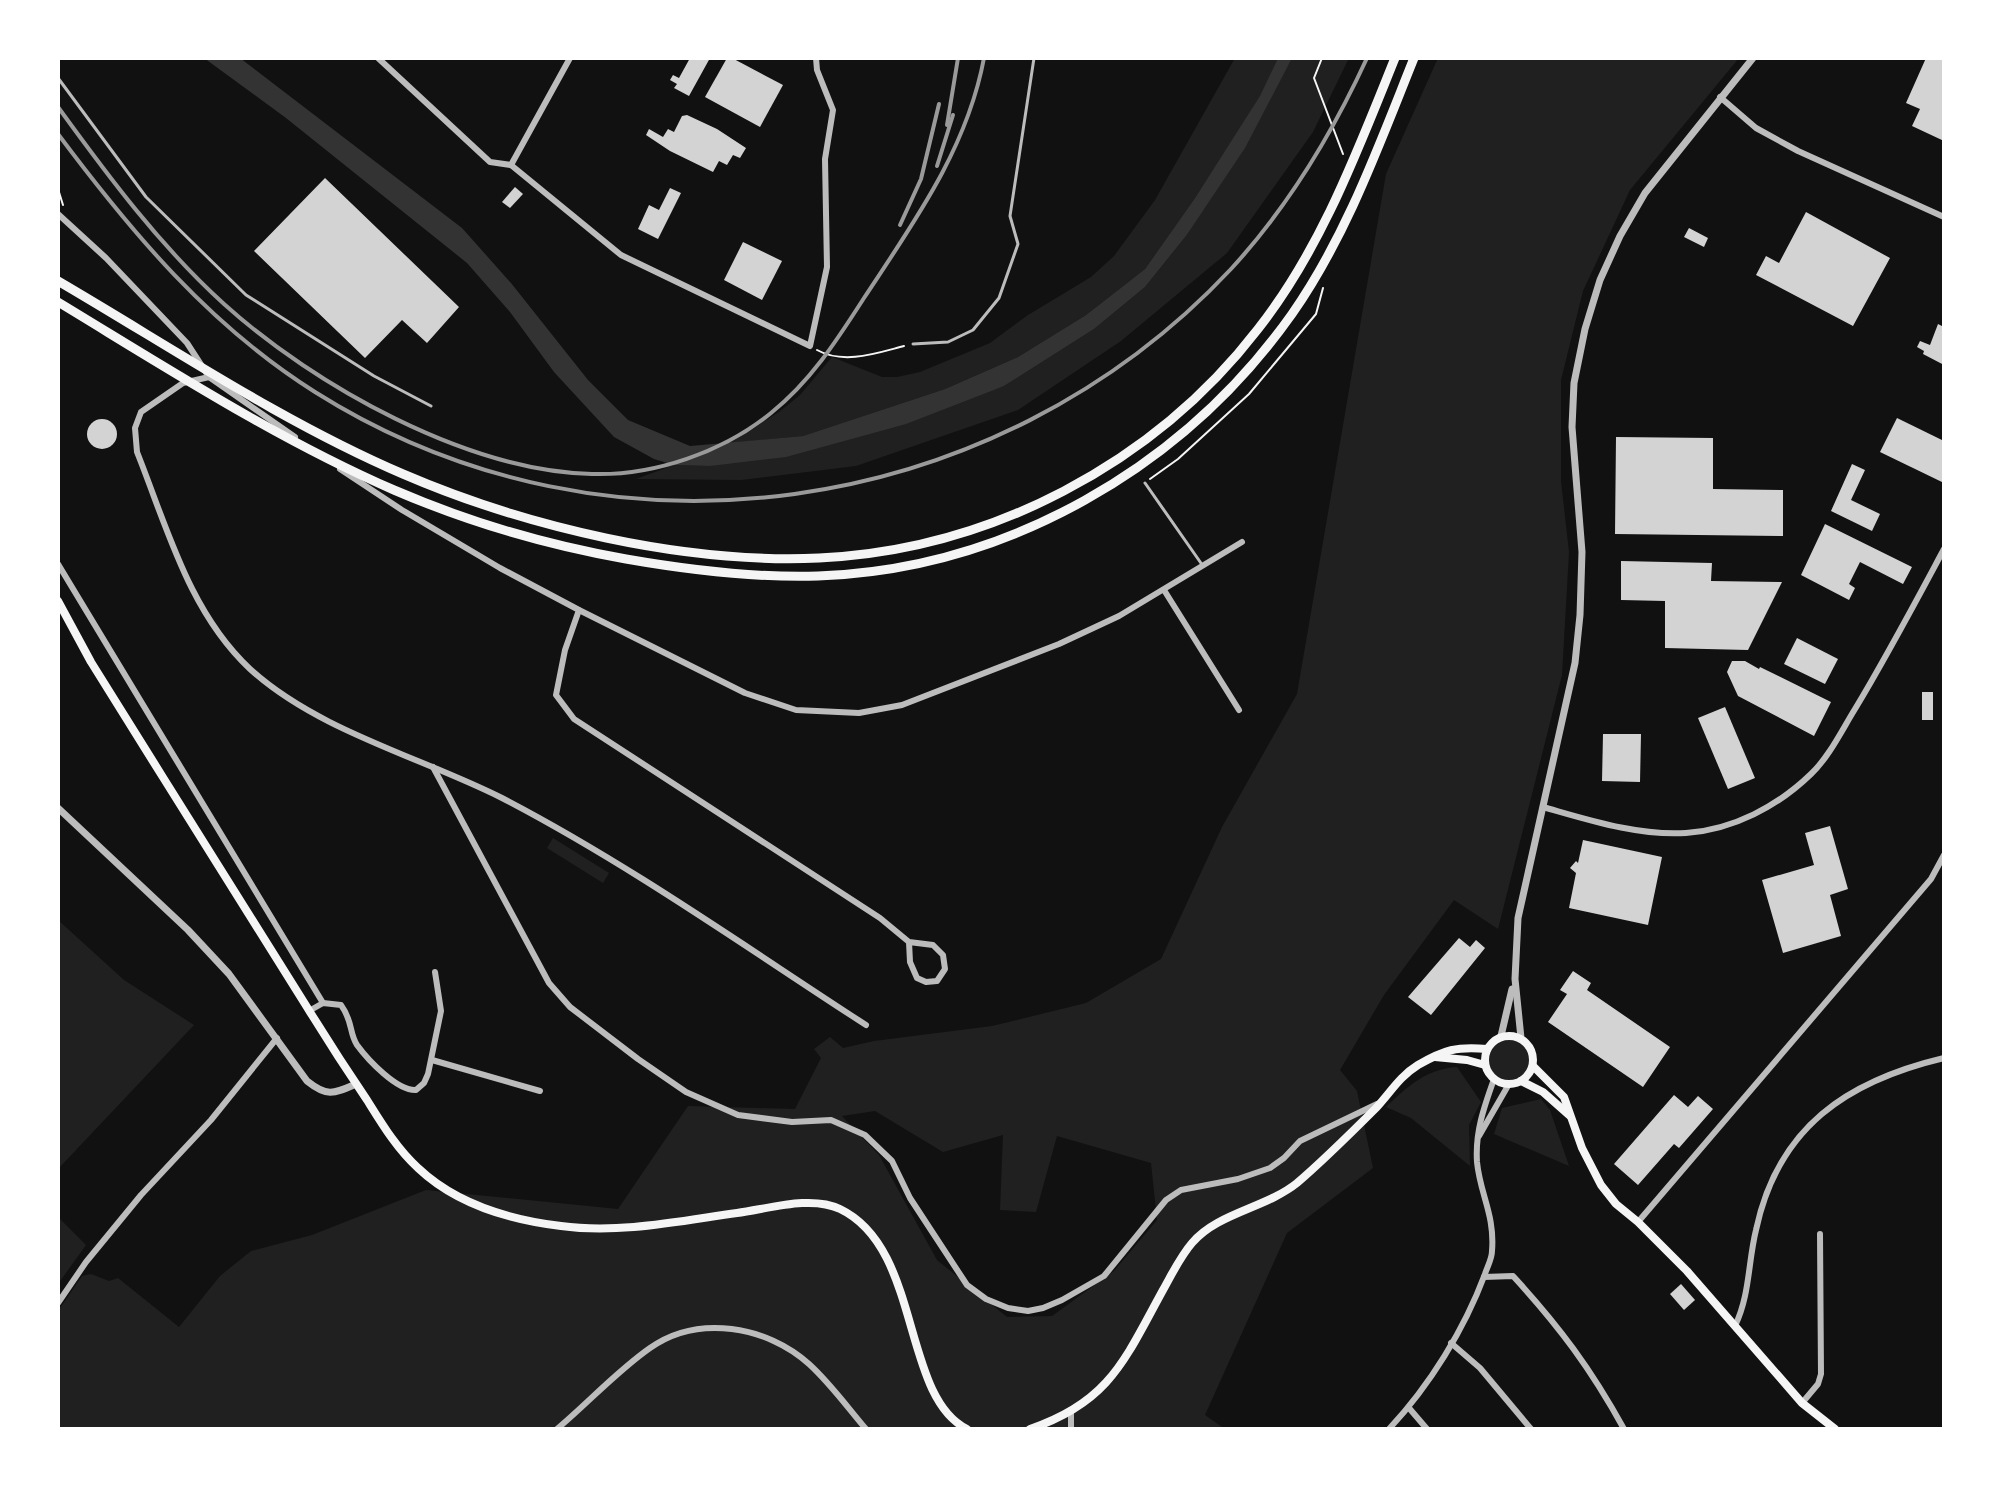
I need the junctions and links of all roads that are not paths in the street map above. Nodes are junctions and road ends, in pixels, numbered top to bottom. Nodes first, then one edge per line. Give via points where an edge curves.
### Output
1 (378, 58) edge
2 (570, 58) edge
3 (816, 58) edge
4 (1034, 58) edge
5 (1395, 58) edge
6 (1414, 58) edge
7 (1753, 58) edge
8 (58, 78) edge
9 (1720, 97) junction
10 (511, 165) junction
11 (61, 216) edge
12 (1944, 217) edge
13 (58, 281) edge
14 (58, 302) edge
15 (913, 344) road end
16 (209, 377) junction
17 (431, 406) dead end
18 (1145, 483) dead end
19 (1242, 542) dead end
20 (1944, 549) edge
21 (58, 564) edge
22 (1203, 566) junction
23 (1164, 590) junction
24 (58, 601) edge
25 (579, 610) junction
26 (1239, 710) dead end
27 (433, 767) junction
28 (1543, 807) junction
29 (58, 808) edge
30 (1944, 855) edge
31 (909, 942) junction
32 (435, 972) dead end
33 (1515, 979) junction
34 (323, 1003) junction
35 (309, 1011) junction
36 (866, 1025) dead end
37 (1501, 1036) junction
38 (277, 1038) junction
39 (1521, 1038) junction
40 (1487, 1049) junction
41 (1435, 1057) junction
42 (1944, 1058) edge
43 (432, 1060) junction
44 (1485, 1065) junction
45 (1533, 1066) junction
46 (1494, 1079) junction
47 (1521, 1081) junction
48 (356, 1084) junction
49 (1509, 1084) junction
50 (540, 1091) dead end
51 (1380, 1103) junction
52 (1570, 1116) junction
53 (1477, 1139) junction
54 (1638, 1222) junction
55 (1820, 1234) dead end
56 (1484, 1277) junction
57 (58, 1303) edge
58 (1735, 1326) junction
59 (1451, 1343) junction
60 (1802, 1403) junction
61 (1409, 1408) junction
62 (1071, 1413) junction
63 (1048, 1426) edge
64 (557, 1429) edge
65 (866, 1429) edge
66 (967, 1429) edge
67 (1030, 1429) edge
68 (1071, 1429) edge
69 (1389, 1429) edge
70 (1427, 1429) edge
71 (1531, 1429) edge
72 (1624, 1429) edge
73 (1835, 1429) edge

1 - 10 street via 490,162
2 - 10 street
3 - 10 street via 833,110 825,159 827,267 810,346 621,255
4 - 15 lane via 1010,216 1018,244 999,298 973,330 948,342
5 - 13 highway via 1349,170 1299,269 1258,330 1210,384 1156,433 1064,492 986,525 892,550 819,558 747,557 605,537 503,510 440,489 308,428
6 - 14 highway via 1315,279 1272,341 1223,397 1167,447 1094,496 1003,538 932,560 858,573 758,575 655,564 549,542 446,510 347,468
7 - 9 street
8 - 17 lane via 146,197 246,295
9 - 12 street via 1756,128 1798,151
9 - 28 street via 1645,193 1600,280 1585,329 1572,427 1582,552 1580,615 1575,663
11 - 16 street via 187,343
16 - 25 street via 402,510
16 - 27 street via 183,383 141,412 135,428 137,452 196,601 250,669 290,699
18 - 22 lane
19 - 22 street
20 - 28 street via 1898,638 1814,772 1769,806 1736,822 1687,833 1639,831
21 - 34 street
22 - 23 street
23 - 25 street via 1059,644 902,705 859,713 796,710 745,693
23 - 26 street
24 - 35 main road
25 - 31 street via 556,695 574,719
27 - 36 street via 570,834
27 - 51 street via 549,983 570,1007 686,1092 738,1115 792,1122 831,1120 865,1135 892,1161 967,1285 1008,1308 1028,1311 1062,1300 1104,1276 1166,1200 1181,1190 1270,1168 1300,1141
28 - 33 street via 1518,918
29 - 38 street via 188,930
30 - 54 street via 1931,879
31 - 31 street via 917,978 937,981 945,969 943,955 933,945
32 - 43 street via 441,1011
33 - 37 street
33 - 39 street
34 - 35 street
34 - 43 street via 341,1005 350,1017 355,1043 401,1088 416,1090 424,1083
35 - 48 main road
37 - 39 main road
37 - 40 main road
38 - 48 street via 321,1092
38 - 57 street via 141,1195
39 - 45 main road via 1532,1052
40 - 41 main road via 1445,1050
40 - 44 main road
41 - 44 main road
41 - 51 main road via 1416,1066
42 - 58 street via 1913,1065 1856,1090 1806,1128 1762,1201 1746,1300
43 - 50 street
44 - 46 main road
45 - 47 main road
45 - 52 main road via 1564,1097
46 - 49 main road
46 - 53 street
47 - 49 main road
47 - 52 main road
48 - 66 main road via 417,1168 466,1200 514,1217 586,1229 804,1204 827,1204 847,1213 870,1234 888,1262 937,1401
49 - 53 street
51 - 62 main road via 1296,1183 1194,1241 1125,1359 1105,1385
52 - 54 main road via 1601,1185
53 - 56 street via 1477,1164 1492,1218 1492,1254
54 - 58 main road
55 - 60 street via 1821,1374
56 - 59 street
56 - 72 street via 1513,1276 1562,1331
58 - 60 main road
59 - 61 street
59 - 71 street via 1480,1368
60 - 73 main road
61 - 69 street
61 - 70 street
62 - 63 main road
62 - 68 street
63 - 67 main road
64 - 65 street via 650,1348 686,1332 721,1328 757,1334 793,1351

